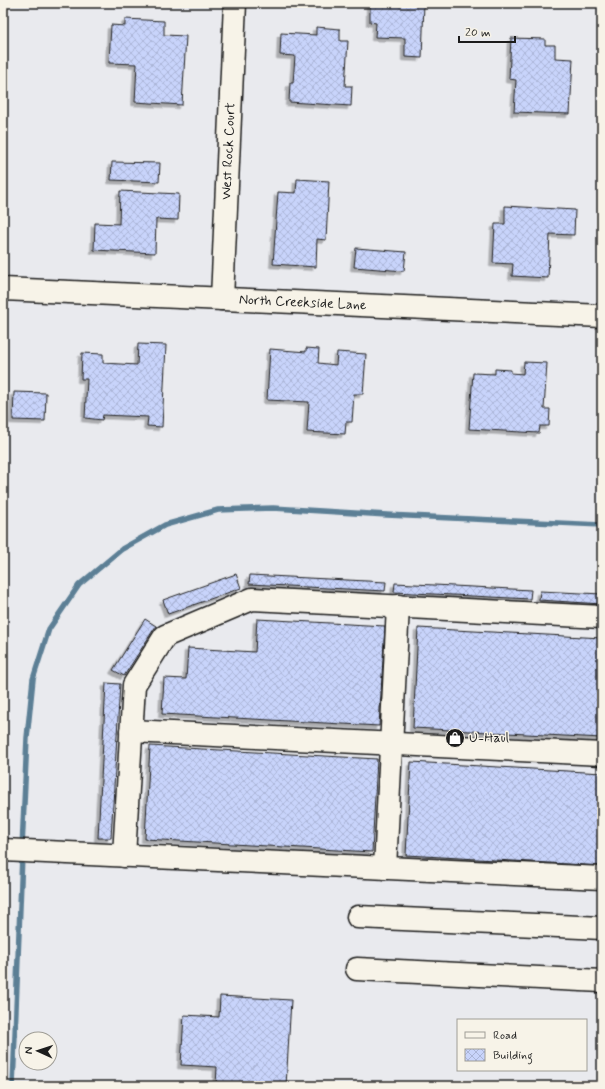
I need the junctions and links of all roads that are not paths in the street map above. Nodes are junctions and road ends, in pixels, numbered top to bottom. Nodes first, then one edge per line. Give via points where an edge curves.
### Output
1 (235, 3) edge
2 (3, 290) edge
3 (222, 299) junction
4 (602, 316) edge
5 (398, 606) junction
6 (602, 617) edge
7 (131, 731) junction
8 (391, 744) junction
9 (602, 754) edge
10 (3, 850) edge
11 (124, 856) junction
12 (385, 868) junction
13 (602, 878) edge
14 (358, 917) dead end
15 (602, 928) edge
16 (357, 969) dead end
17 (602, 981) edge

1 - 3 street, West Rock Court
2 - 3 street, North Creekside Lane
3 - 4 street, North Creekside Lane
5 - 6 street
5 - 7 street via 252,599 165,636 134,685
5 - 8 street
7 - 8 street
7 - 11 street
8 - 9 street
8 - 12 street
10 - 11 street
11 - 12 street
12 - 13 street
14 - 15 street
16 - 17 street

